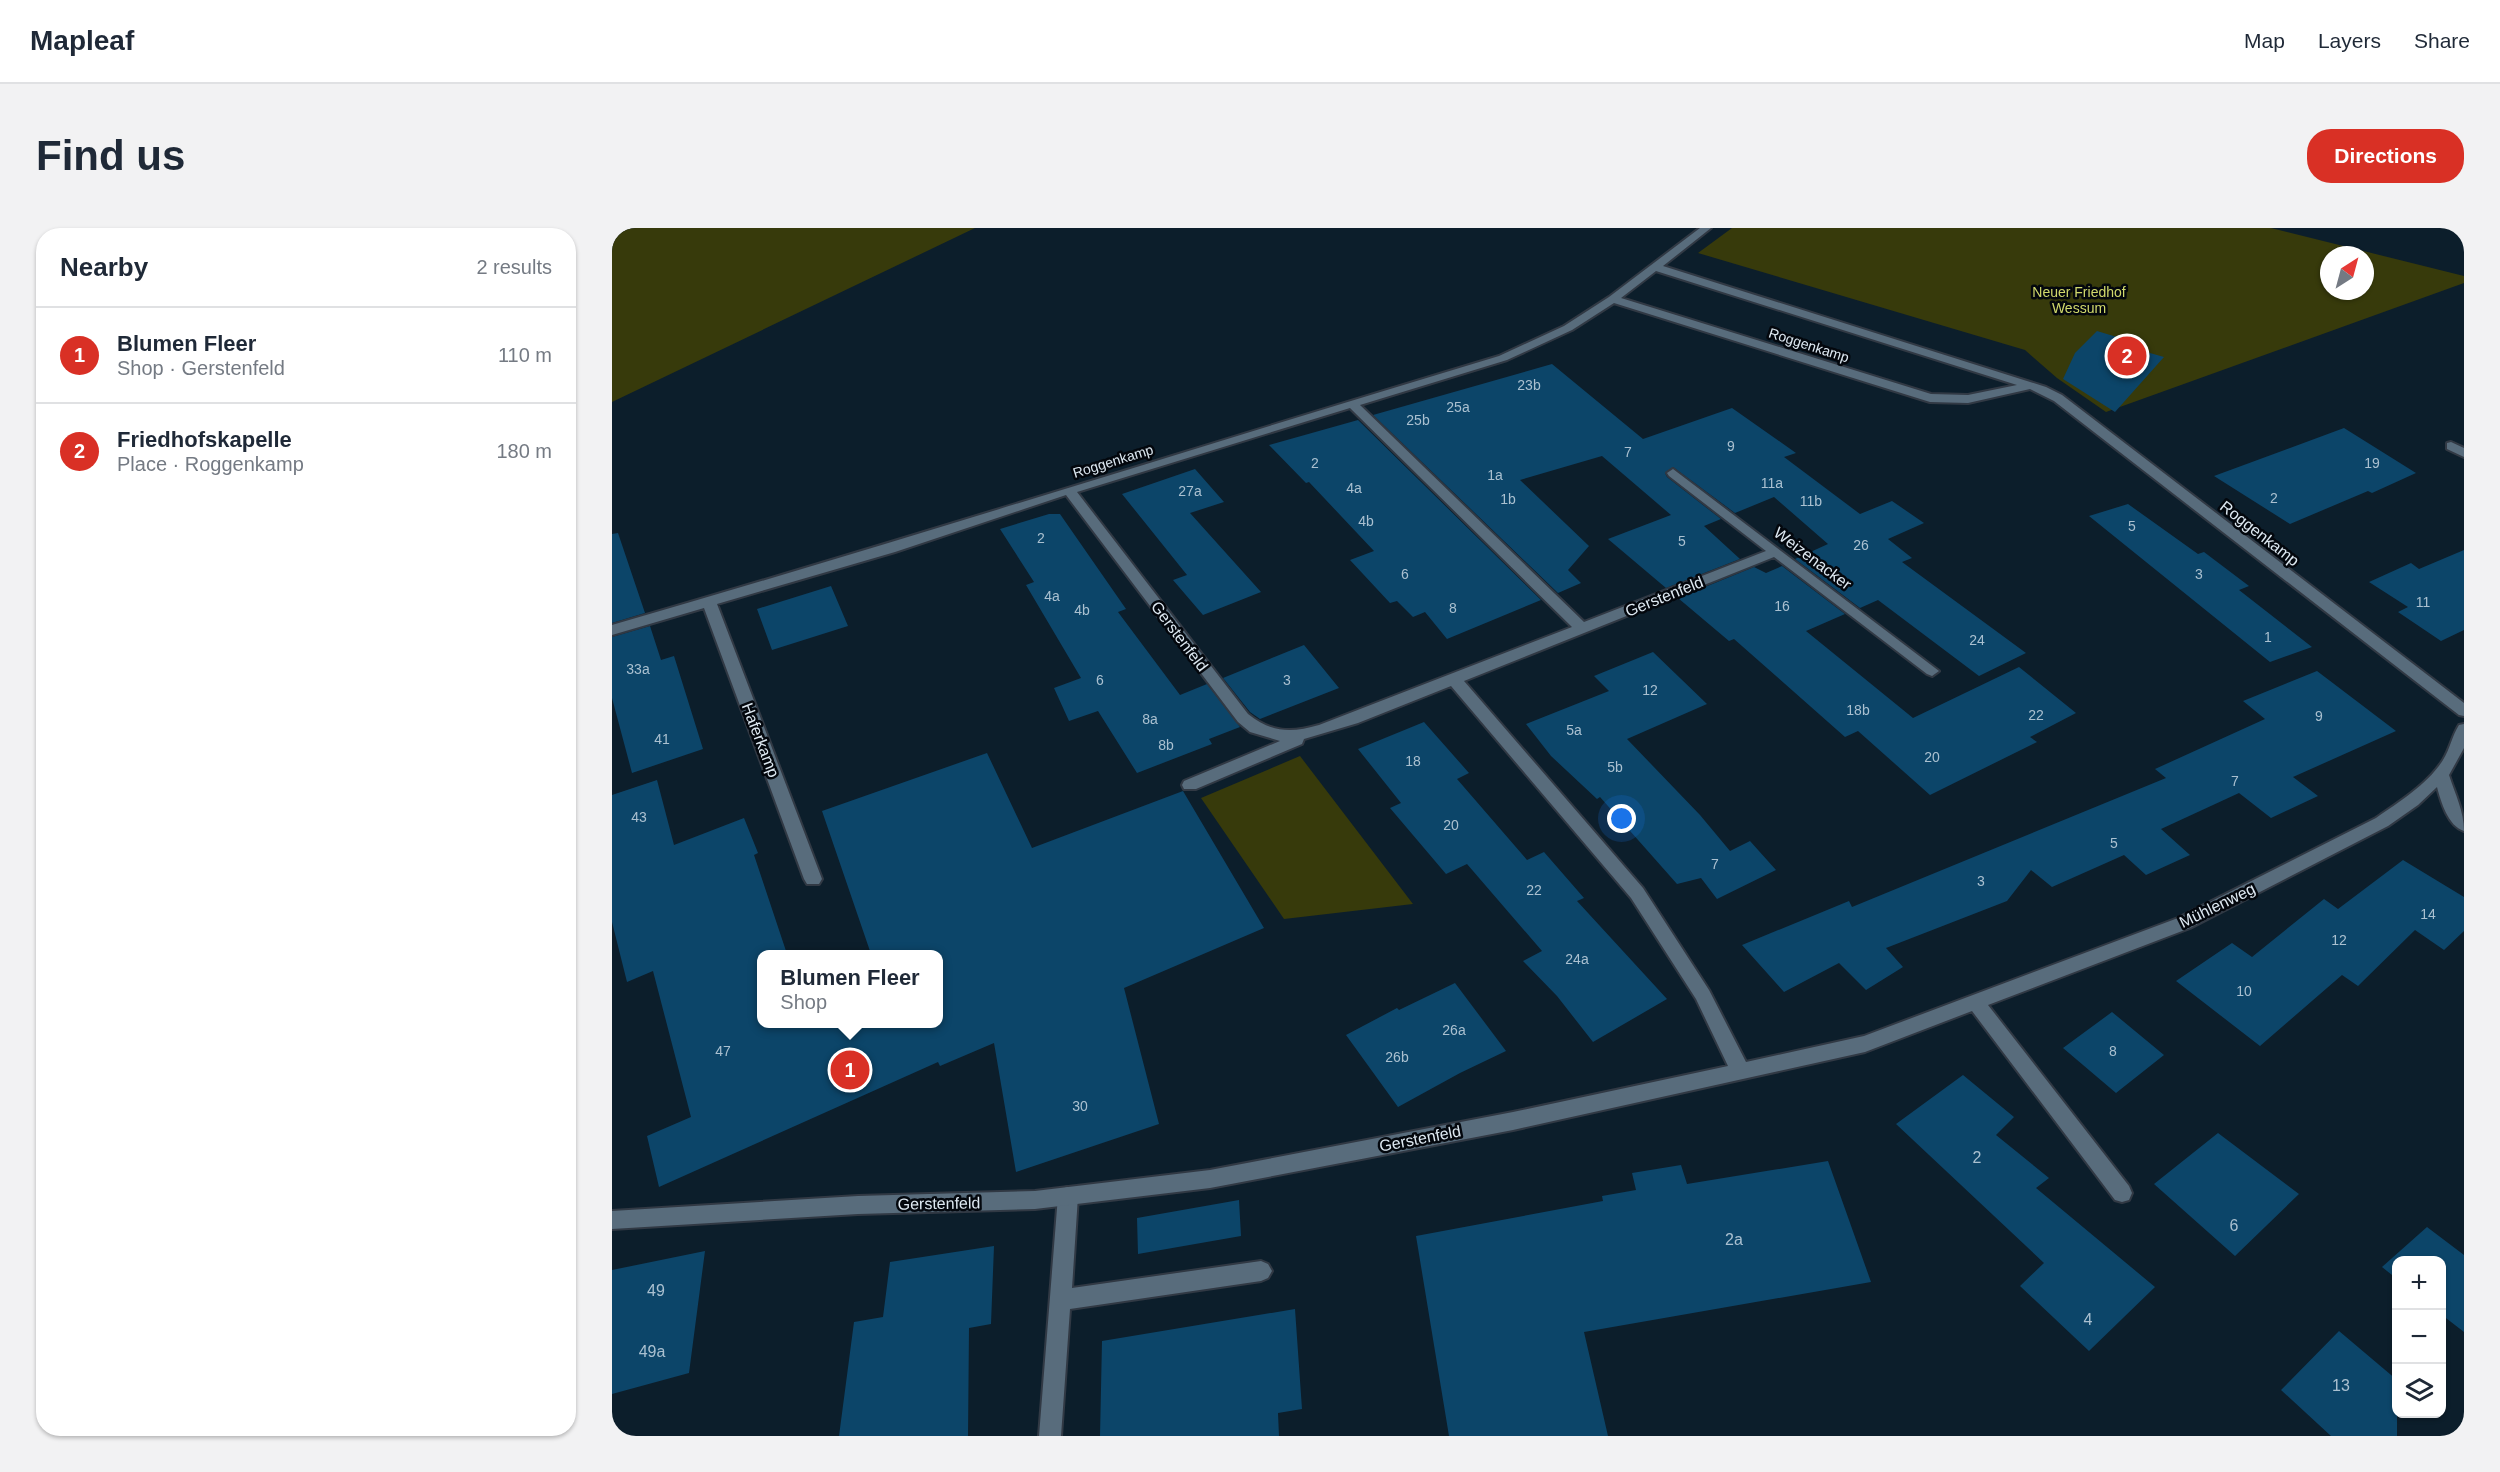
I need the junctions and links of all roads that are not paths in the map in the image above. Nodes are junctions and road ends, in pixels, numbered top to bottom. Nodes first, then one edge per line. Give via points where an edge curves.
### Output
1 (1706, 228) edge
2 (1655, 267) junction
3 (1613, 299) junction
4 (2033, 386) junction
5 (1351, 404) junction
6 (2451, 446) dead end
7 (2464, 453) edge
8 (1672, 473) dead end
9 (1069, 490) junction
10 (1774, 552) junction
11 (709, 602) junction
12 (1582, 628) junction
13 (612, 630) edge
14 (1932, 671) dead end
15 (1454, 679) junction
16 (2464, 711) edge
17 (2464, 729) edge
18 (1317, 732) junction
19 (2441, 774) junction
20 (1190, 785) dead end
21 (2464, 825) edge
22 (813, 879) dead end
23 (1976, 1003) junction
24 (1740, 1070) junction
25 (2122, 1193) dead end
26 (1068, 1196) junction
27 (612, 1220) edge
28 (1261, 1271) dead end
29 (1061, 1300) junction
30 (1050, 1436) edge

1 - 2 street, Roggenkamp
2 - 3 street, Roggenkamp
2 - 4 street, Roggenkamp
3 - 4 street, Roggenkamp via 1930,398 1968,399
3 - 5 street, Roggenkamp via 1568,328 1503,358
4 - 16 street, Roggenkamp via 2058,398
5 - 9 street, Roggenkamp
5 - 12 street
6 - 7 street
8 - 10 street, Weizenacker
9 - 11 street, Roggenkamp via 890,549
9 - 18 street, Gerstenfeld via 1251,726 1268,735 1287,738
10 - 12 street, Gerstenfeld
10 - 14 street, Weizenacker
11 - 13 street, Roggenkamp
11 - 22 street, Haferkamp
12 - 15 street, Gerstenfeld
15 - 18 street, Gerstenfeld
15 - 24 street via 1637,893 1703,995
17 - 19 street, Mühlenweg
18 - 20 street, Gerstenfeld
19 - 21 street via 2450,805
19 - 23 street, Mühlenweg via 2382,822 2184,923
23 - 24 street, Mühlenweg via 1865,1044
23 - 25 street
24 - 26 street, Gerstenfeld via 1513,1121 1210,1179
26 - 27 street, Gerstenfeld
26 - 29 street
28 - 29 street
29 - 30 street

